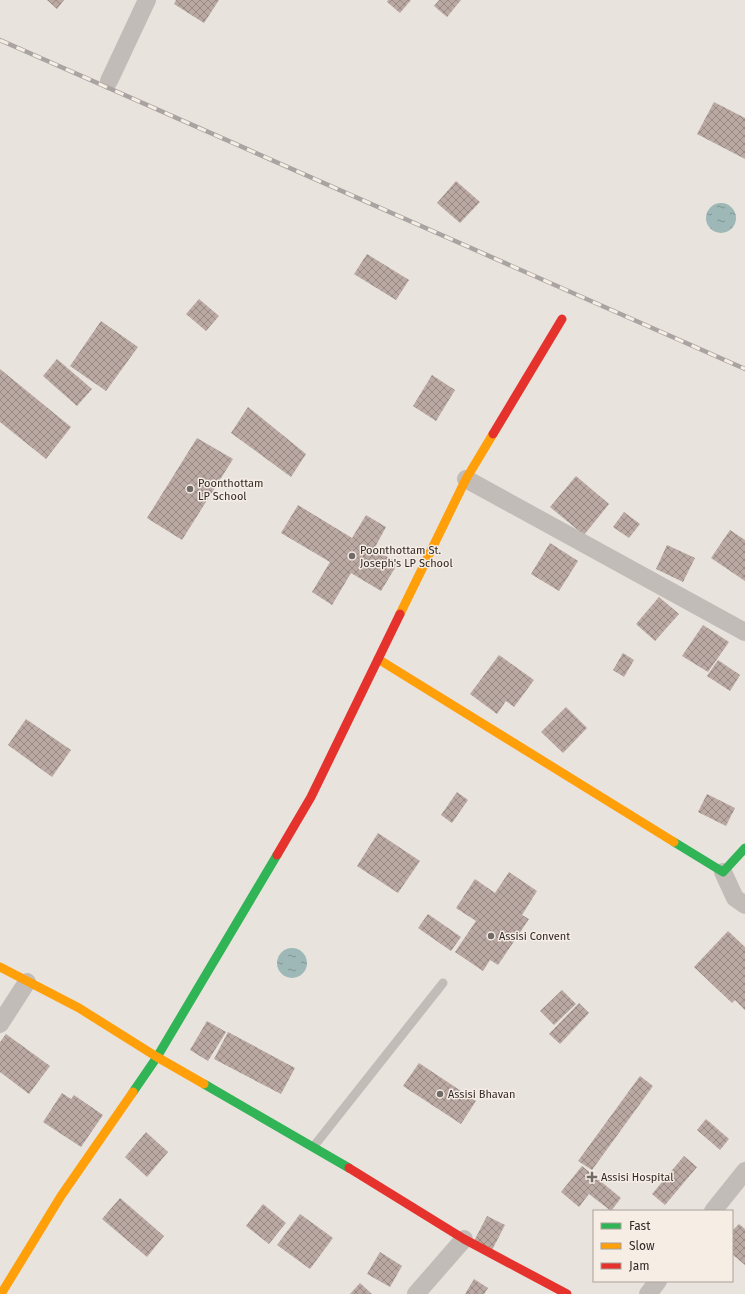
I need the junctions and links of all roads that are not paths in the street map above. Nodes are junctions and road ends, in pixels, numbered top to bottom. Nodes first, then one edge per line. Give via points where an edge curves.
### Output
1 (147, 0) edge
2 (109, 81) dead end
3 (562, 319) dead end
4 (466, 479) junction
5 (745, 632) edge
6 (378, 659) junction
7 (745, 848) edge
8 (723, 872) junction
9 (745, 905) edge
10 (0, 966) edge
11 (26, 982) junction
12 (443, 983) dead end
13 (0, 1024) edge
14 (157, 1057) junction
15 (314, 1146) junction
16 (745, 1171) edge
17 (714, 1210) edge
18 (464, 1239) junction
19 (657, 1282) edge
20 (1, 1294) edge
21 (416, 1294) edge
22 (566, 1294) edge
23 (648, 1294) edge

1 - 2 street
3 - 4 street
4 - 5 street
4 - 6 street
6 - 8 street
6 - 14 street via 311,798
7 - 8 street
8 - 9 street via 735,898
10 - 11 street
11 - 13 street
11 - 14 street via 79,1008
12 - 15 lane
14 - 15 street
14 - 20 street via 61,1196
15 - 18 street
16 - 17 street
18 - 21 street
18 - 22 street
19 - 23 street

